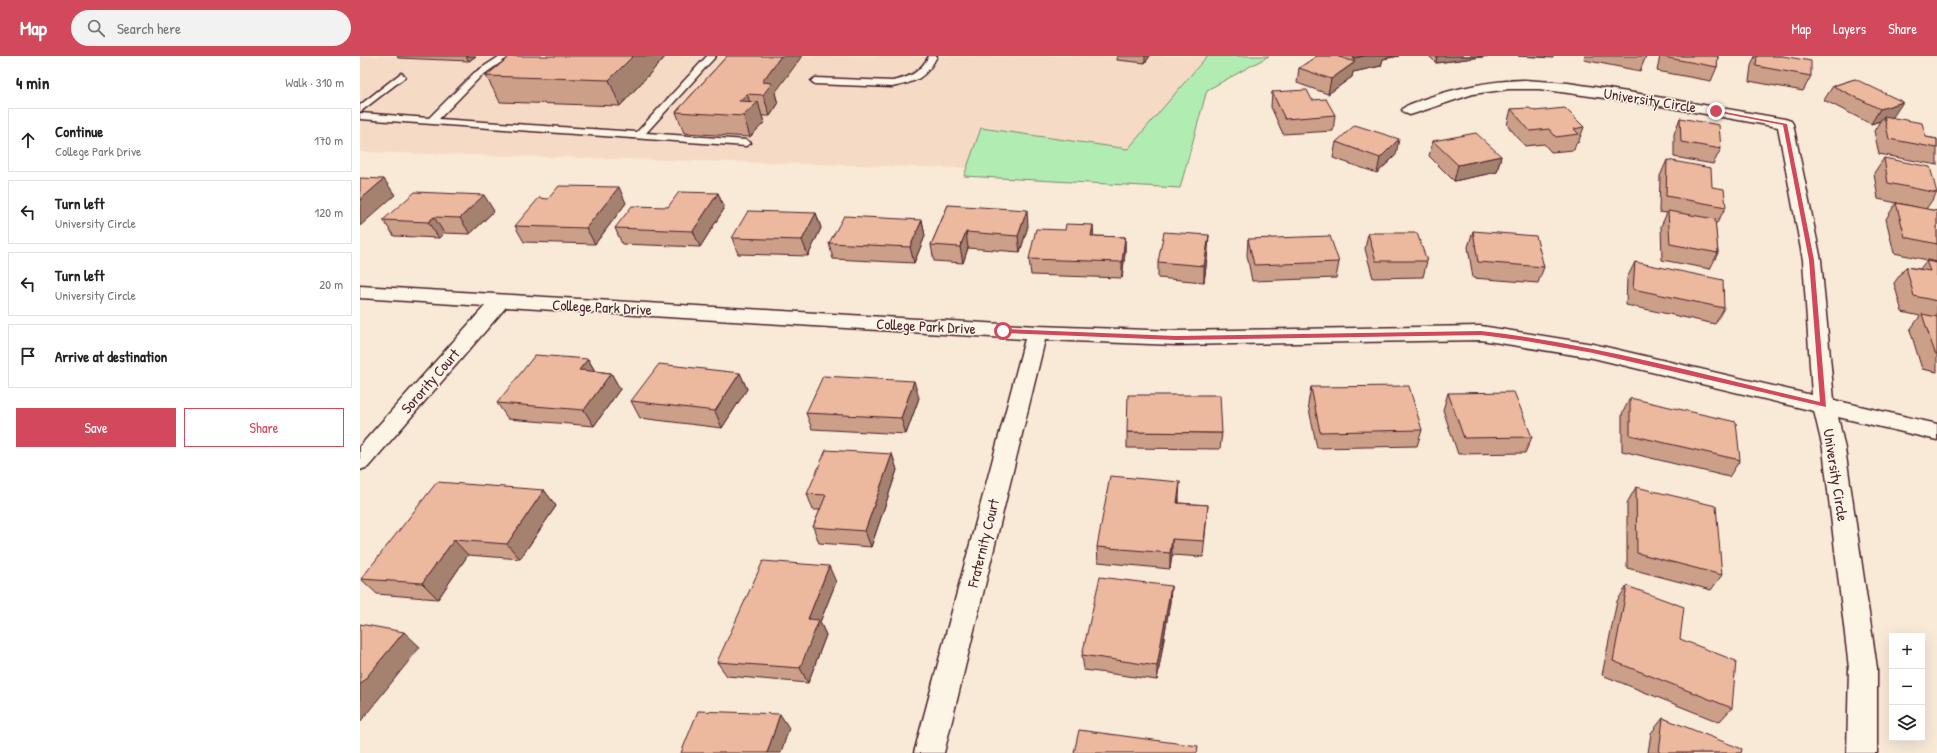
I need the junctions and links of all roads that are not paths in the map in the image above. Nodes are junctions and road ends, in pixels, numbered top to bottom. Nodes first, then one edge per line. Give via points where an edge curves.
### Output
1 (506, 56) edge
2 (712, 56) edge
3 (933, 56) edge
4 (401, 76) dead end
5 (816, 81) dead end
6 (360, 110) edge
7 (1410, 110) dead end
8 (360, 116) edge
9 (431, 121) junction
10 (639, 135) junction
11 (746, 143) dead end
12 (360, 292) edge
13 (500, 301) junction
14 (1037, 333) junction
15 (1824, 406) junction
16 (1937, 432) edge
17 (360, 461) edge
18 (930, 753) edge
19 (1862, 753) edge

1 - 9 lane via 477,75
2 - 10 lane
3 - 5 lane via 924,72 904,82 892,84
4 - 6 lane
7 - 15 street, University Circle via 1451,94 1520,84 1636,97 1785,124 1812,260
8 - 9 lane
9 - 10 lane
10 - 11 lane
12 - 13 street, College Park Drive
13 - 14 street, College Park Drive
13 - 17 street, Sorority Court
14 - 15 street, College Park Drive via 1176,338 1481,333 1526,338 1593,351
14 - 18 street, Fraternity Court
15 - 16 street, College Park Drive
15 - 19 street, University Circle via 1834,449 1863,668

